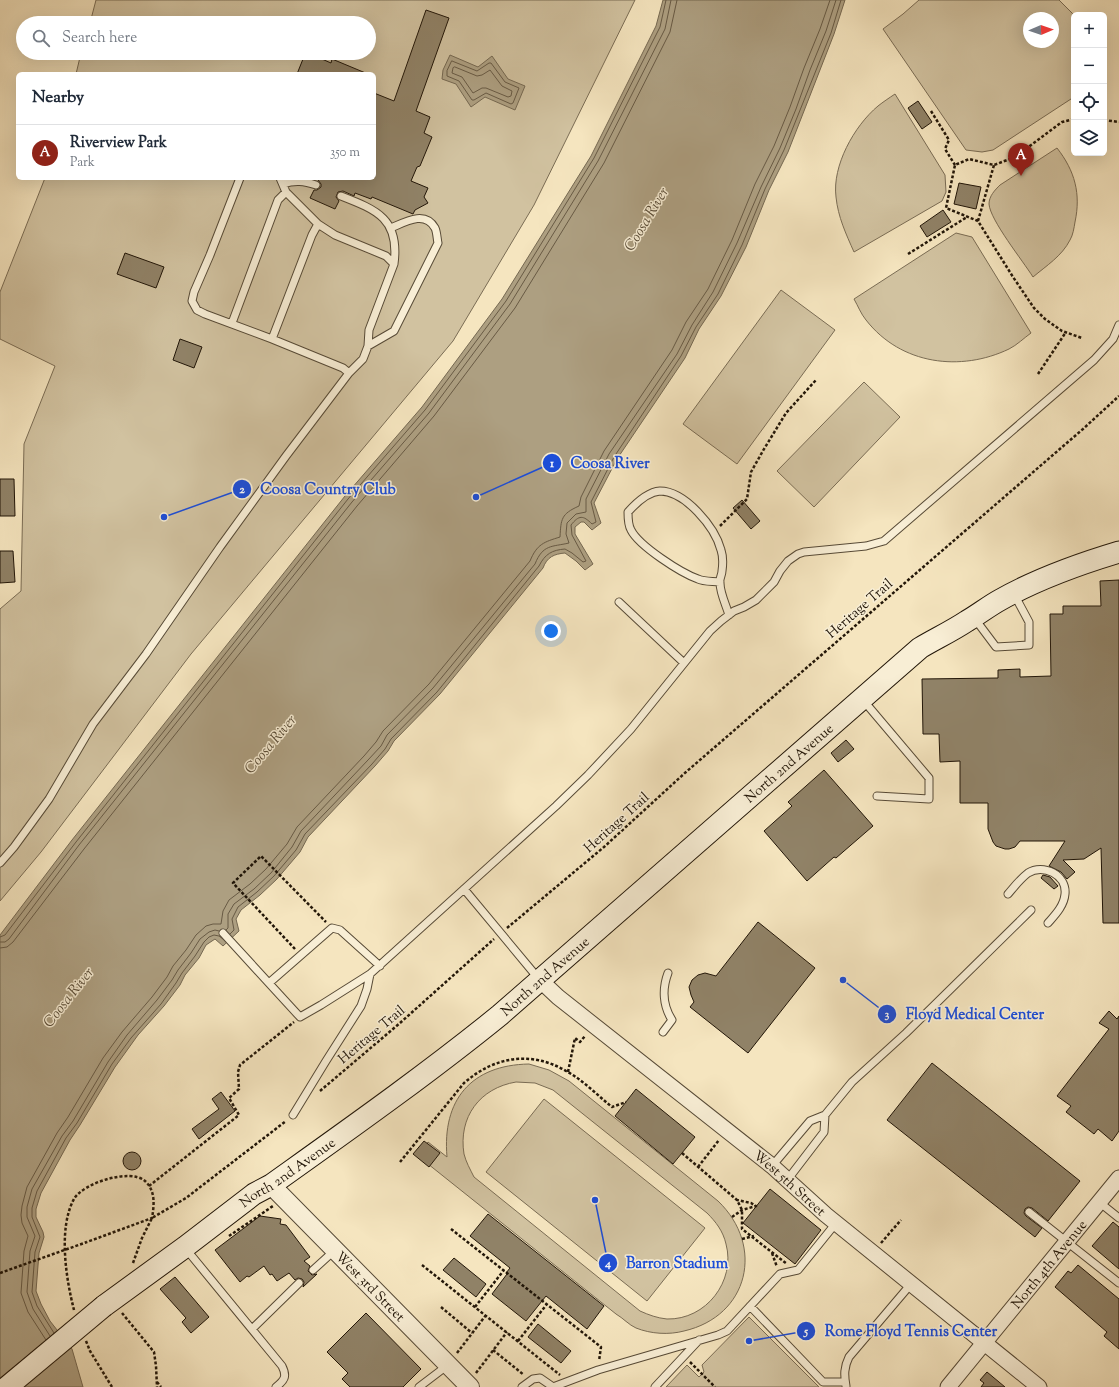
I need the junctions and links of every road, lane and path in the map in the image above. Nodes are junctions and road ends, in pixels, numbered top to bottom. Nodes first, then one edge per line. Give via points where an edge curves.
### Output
1 (931, 111) dead end
2 (1071, 120) edge
3 (1107, 120) edge
4 (1119, 122) edge
5 (955, 165) junction
6 (994, 165) junction
7 (239, 180) edge
8 (281, 181) edge
9 (316, 185) dead end
10 (286, 192) junction
11 (341, 196) dead end
12 (967, 216) junction
13 (978, 221) junction
14 (318, 224) junction
15 (391, 228) junction
16 (908, 254) dead end
17 (394, 264) junction
18 (232, 323) junction
19 (1119, 325) edge
20 (1066, 332) junction
21 (1082, 338) dead end
22 (272, 339) junction
23 (368, 346) junction
24 (350, 373) junction
25 (1038, 374) dead end
26 (816, 380) dead end
27 (1119, 396) edge
28 (714, 532) junction
29 (1119, 552) edge
30 (720, 582) junction
31 (1014, 593) junction
32 (619, 602) dead end
33 (729, 615) junction
34 (972, 623) junction
35 (684, 663) junction
36 (862, 698) junction
37 (877, 796) dead end
38 (0, 863) edge
39 (464, 889) junction
40 (1008, 894) dead end
41 (1031, 910) dead end
42 (1048, 923) dead end
43 (332, 928) junction
44 (223, 933) dead end
45 (502, 933) junction
46 (300, 956) junction
47 (380, 966) junction
48 (668, 973) dead end
49 (370, 974) junction
50 (540, 980) junction
51 (269, 983) junction
52 (300, 1017) junction
53 (594, 1025) junction
54 (663, 1032) dead end
55 (568, 1072) junction
56 (320, 1092) dead end
57 (626, 1102) dead end
58 (293, 1115) joint
59 (825, 1115) junction
60 (727, 1130) junction
61 (682, 1153) dead end
62 (400, 1162) dead end
63 (772, 1166) junction
64 (698, 1167) junction
65 (1119, 1178) edge
66 (788, 1179) junction
67 (271, 1185) junction
68 (149, 1186) junction
69 (737, 1200) junction
70 (1099, 1202) junction
71 (742, 1210) junction
72 (1029, 1212) dead end
73 (732, 1217) dead end
74 (152, 1218) junction
75 (1119, 1218) edge
76 (901, 1220) dead end
77 (836, 1223) junction
78 (451, 1229) dead end
79 (753, 1236) junction
80 (742, 1239) dead end
81 (1067, 1243) junction
82 (185, 1247) junction
83 (335, 1249) junction
84 (772, 1252) junction
85 (872, 1252) junction
86 (133, 1263) dead end
87 (422, 1265) dead end
88 (313, 1270) dead end
89 (504, 1270) junction
90 (795, 1270) junction
91 (0, 1273) edge
92 (780, 1274) junction
93 (299, 1283) dead end
94 (911, 1284) junction
95 (1119, 1284) edge
96 (547, 1304) junction
97 (750, 1306) junction
98 (441, 1307) dead end
99 (475, 1307) junction
100 (113, 1310) junction
101 (486, 1315) junction
102 (77, 1316) dead end
103 (252, 1330) junction
104 (507, 1332) junction
105 (472, 1333) junction
106 (85, 1337) dead end
107 (700, 1340) junction
108 (518, 1341) junction
109 (984, 1343) junction
110 (493, 1350) junction
111 (684, 1356) junction
112 (449, 1365) junction
113 (598, 1370) junction
114 (530, 1380) junction
115 (568, 1381) junction
116 (157, 1382) junction
117 (845, 1385) edge
118 (423, 1386) edge
119 (469, 1386) edge
120 (7, 1387) edge
121 (112, 1387) edge
122 (157, 1387) edge
123 (161, 1387) edge
124 (276, 1387) edge
125 (522, 1387) edge
126 (655, 1387) edge
127 (715, 1387) edge
128 (948, 1387) edge
129 (1039, 1387) edge

1 - 5 path via 949,140 946,149
2 - 6 path via 1062,122 1015,157
3 - 4 path
5 - 6 path via 969,159
5 - 12 path via 946,208
6 - 13 path
7 - 18 lane via 192,301 197,310
8 - 9 lane via 302,181
8 - 10 lane
10 - 14 lane
10 - 18 lane via 278,200
11 - 15 lane via 380,214
12 - 13 path
12 - 16 path
13 - 20 path via 1034,308 1045,319
14 - 17 lane via 335,235 386,256
14 - 22 lane
15 - 17 lane via 396,251
15 - 23 lane via 419,218 430,221 436,229 438,243 394,331
17 - 23 lane via 369,330
18 - 22 lane
19 - 33 lane via 1112,339 1094,360 884,541 866,546 798,554 788,561 774,582 756,600
20 - 21 path
20 - 25 path
22 - 24 lane
23 - 24 lane via 363,359
24 - 38 lane via 286,456 146,654 93,724 49,799
26 - 28 path via 786,413 764,449 751,472 747,499
27 - 45 path, Heritage Trail via 686,772 604,847
28 - 30 lane via 721,550
28 - 30 lane via 685,501 667,492 649,494 628,512 628,522 636,538 655,554 699,580
29 - 31 main road, North 2nd Avenue via 1046,577
30 - 33 lane
31 - 34 main road, North 2nd Avenue via 1000,600
31 - 34 lane via 1029,622 1029,645 996,647
32 - 35 lane
33 - 35 lane via 710,631
34 - 36 main road, North 2nd Avenue via 920,648
35 - 39 lane via 631,729 588,775
36 - 37 lane via 929,778 929,799
36 - 50 main road, North 2nd Avenue
39 - 45 lane
39 - 47 lane
40 - 42 lane via 1034,871 1048,870 1055,874 1062,880 1065,894 1063,904
41 - 59 lane via 906,1033 852,1082
43 - 46 lane
43 - 46 path via 261,856 233,883
43 - 47 lane via 344,933
44 - 51 lane
45 - 50 lane
45 - 56 path, Heritage Trail
46 - 51 lane
47 - 49 lane
48 - 54 lane via 664,994 672,1020
49 - 52 lane
49 - 58 lane via 361,1006
50 - 53 street, West 5th Street
50 - 67 main road, North 2nd Avenue via 462,1046
51 - 52 lane
52 - 68 path via 240,1065 239,1089 229,1098 239,1115
53 - 55 path via 580,1042 575,1038
53 - 60 street, West 5th Street
55 - 57 path via 612,1107
55 - 62 path via 542,1061 526,1058 503,1061 484,1068 464,1083
58 - 74 path via 186,1198
59 - 63 lane via 810,1121
59 - 66 lane via 824,1132
60 - 63 street, West 5th Street
60 - 64 path
61 - 64 path
63 - 66 street, West 5th Street
64 - 69 path
65 - 70 street, North 4th Avenue
66 - 77 street, West 5th Street
67 - 82 main road, North 2nd Avenue via 254,1194
67 - 83 street, West 3rd Street
68 - 74 path via 153,1192
68 - 102 path via 145,1180 133,1176 118,1177 92,1184 81,1190 74,1198 67,1216 65,1240 67,1275
69 - 71 path
69 - 71 path via 751,1202 756,1206
70 - 75 lane
70 - 81 street, North 4th Avenue
71 - 73 path
71 - 79 path via 742,1229
72 - 81 lane
74 - 86 path
74 - 91 path, bridge
76 - 85 path
77 - 85 street, West 5th Street
77 - 90 lane via 798,1270
78 - 89 path
79 - 80 path
79 - 84 path
81 - 95 lane
81 - 109 street, North 4th Avenue
82 - 100 main road, North 2nd Avenue
82 - 103 lane
83 - 88 lane
83 - 112 street, West 3rd Street
84 - 90 path
84 - 92 path
85 - 94 street, West 5th Street
87 - 99 path
89 - 96 path
89 - 99 path
90 - 92 lane
92 - 97 lane
93 - 103 lane
94 - 109 street, West 5th Street
94 - 117 lane via 849,1357 845,1365
96 - 108 path
96 - 113 path via 602,1347
97 - 107 lane via 727,1331
97 - 117 lane via 823,1382
98 - 105 path
99 - 101 path
100 - 116 path via 154,1352
100 - 120 main road, North 2nd Avenue, bridge
101 - 104 path
101 - 105 path
103 - 124 lane via 284,1370 286,1375
104 - 108 path
104 - 110 path
105 - 112 path
106 - 121 path via 90,1352
107 - 111 lane
107 - 113 lane
108 - 115 path
109 - 128 street, North 4th Avenue
109 - 129 street, West 5th Street
110 - 114 path
110 - 119 path
111 - 126 lane
111 - 127 path
112 - 118 lane
112 - 119 street, West 3rd Street
113 - 115 lane
114 - 115 lane via 540,1378 553,1387
114 - 125 lane
116 - 122 path
116 - 123 path

